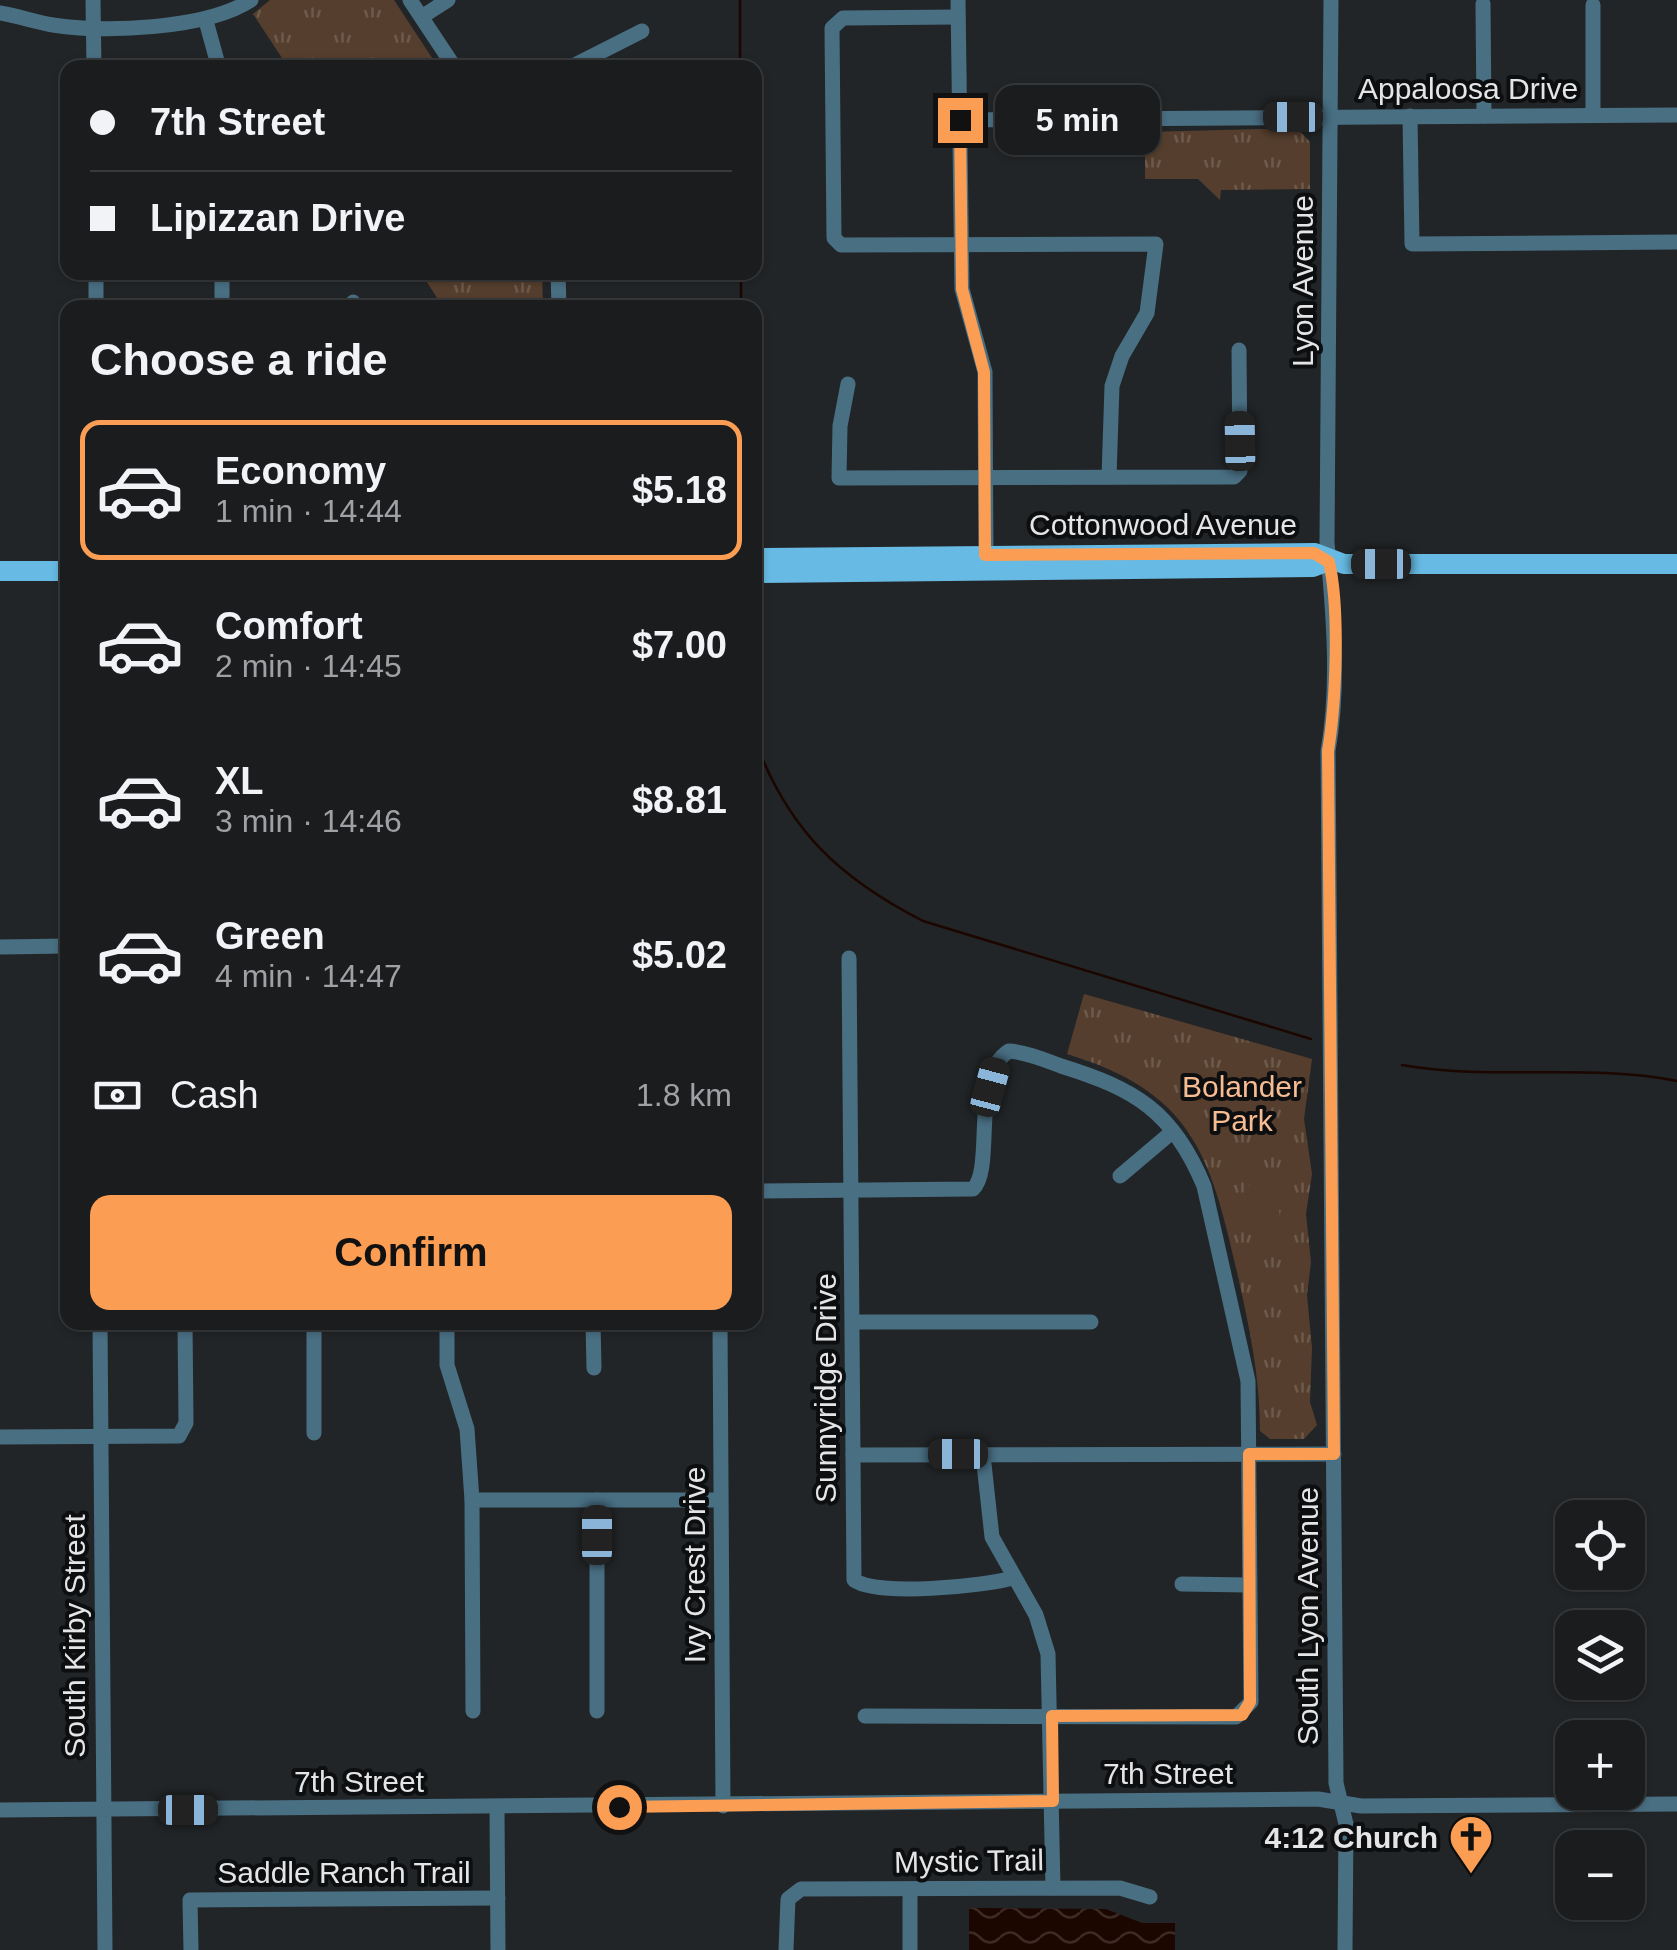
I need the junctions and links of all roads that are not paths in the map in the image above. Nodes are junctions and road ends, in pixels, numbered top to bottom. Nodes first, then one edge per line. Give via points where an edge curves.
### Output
1 (93, 0) edge
2 (251, 0) edge
3 (410, 0) edge
4 (448, 0) edge
5 (1331, 0) edge
6 (1484, 4) dead end
7 (1593, 6) dead end
8 (958, 9) edge
9 (0, 13) edge
10 (423, 16) junction
11 (206, 22) junction
12 (94, 26) junction
13 (642, 31) dead end
14 (94, 60) edge
15 (217, 60) edge
16 (450, 60) edge
17 (582, 60) edge
18 (1593, 115) junction
19 (1677, 115) edge
20 (1330, 116) junction
21 (1410, 116) junction
22 (1484, 116) junction
23 (960, 120) junction
24 (1677, 242) edge
25 (960, 244) junction
26 (1239, 350) dead end
27 (848, 384) dead end
28 (1109, 477) junction
29 (984, 478) junction
30 (762, 558) edge
31 (986, 562) junction
32 (1329, 562) junction
33 (1677, 564) edge
34 (0, 571) edge
35 (60, 571) edge
36 (762, 572) edge
37 (60, 946) edge
38 (0, 947) edge
39 (849, 958) dead end
40 (1172, 1132) junction
41 (1120, 1176) dead end
42 (762, 1191) edge
43 (852, 1192) junction
44 (853, 1322) junction
45 (1091, 1322) dead end
46 (100, 1330) edge
47 (184, 1330) edge
48 (314, 1330) edge
49 (447, 1330) edge
50 (593, 1330) edge
51 (720, 1330) edge
52 (594, 1368) dead end
53 (314, 1432) dead end
54 (100, 1436) junction
55 (0, 1437) edge
56 (1249, 1454) junction
57 (1334, 1454) junction
58 (853, 1455) junction
59 (983, 1455) junction
60 (472, 1500) junction
61 (596, 1500) junction
62 (720, 1500) junction
63 (1013, 1578) junction
64 (1182, 1584) dead end
65 (1249, 1584) junction
66 (597, 1710) dead end
67 (473, 1711) dead end
68 (865, 1716) dead end
69 (1052, 1716) junction
70 (1053, 1801) junction
71 (1340, 1802) junction
72 (1677, 1804) edge
73 (724, 1806) junction
74 (497, 1808) junction
75 (0, 1810) edge
76 (102, 1810) junction
77 (1052, 1888) junction
78 (910, 1890) junction
79 (1150, 1896) dead end
80 (498, 1898) junction
81 (104, 1950) edge
82 (191, 1950) edge
83 (498, 1950) edge
84 (786, 1950) edge
85 (910, 1950) edge
86 (1345, 1950) edge

1 - 12 street
2 - 11 street
3 - 10 street
4 - 10 street
5 - 20 street, Lyon Avenue
6 - 22 street
7 - 18 street
8 - 23 street
8 - 25 street via 843,18 832,28 834,238 841,245
9 - 12 street
10 - 16 street
11 - 12 street
11 - 15 street
12 - 14 street
13 - 17 street
18 - 19 street, Appaloosa Drive
18 - 22 street, Appaloosa Drive
20 - 21 street, Appaloosa Drive
20 - 23 street, Appaloosa Drive
20 - 32 street, Lyon Avenue
21 - 22 street, Appaloosa Drive
21 - 24 street via 1412,244
23 - 25 street
25 - 28 street via 1156,244 1147,313 1112,386
25 - 29 street via 964,305 984,372
26 - 28 street via 1240,471
27 - 29 street via 839,478
28 - 29 street
29 - 31 street
30 - 31 main road, Cottonwood Avenue
31 - 32 main road, Cottonwood Avenue via 1313,568
31 - 36 main road, Cottonwood Avenue
32 - 33 main road, Cottonwood Avenue
32 - 57 street, South Lyon Avenue
34 - 35 main road
37 - 38 street
39 - 43 street, Sunnyridge Drive
40 - 41 street
40 - 43 street via 1119,1084 1014,1051 1004,1053 984,1112 977,1186
40 - 56 street via 1204,1186 1248,1381
42 - 43 street
43 - 44 street, Sunnyridge Drive
44 - 45 street
44 - 58 street, Sunnyridge Drive
46 - 54 street, South Kirby Street
47 - 54 street via 184,1430 179,1436
48 - 53 street
49 - 60 street via 446,1366 467,1429
50 - 52 street
51 - 62 street, Ivy Crest Drive
54 - 55 street
54 - 76 street, South Kirby Street
56 - 57 street
56 - 59 street
56 - 65 street
57 - 71 street, South Lyon Avenue
58 - 59 street
58 - 63 street, Sunnyridge Drive via 857,1583 971,1585
59 - 63 street via 987,1516
60 - 61 street
60 - 67 street
61 - 62 street
61 - 66 street
62 - 73 street, Ivy Crest Drive
63 - 69 street via 1044,1636
64 - 65 street
65 - 69 street via 1246,1712
68 - 69 street
69 - 70 street
70 - 71 street, 7th Street
70 - 73 street, 7th Street
70 - 77 street
71 - 72 street, 7th Street
71 - 86 street, South Lyon Avenue via 1346,1824
73 - 74 street, 7th Street
74 - 76 street, 7th Street
74 - 80 street
75 - 76 street, 7th Street
76 - 81 street, South Kirby Street
77 - 78 street, Mystic Trail
77 - 79 street, Mystic Trail via 1120,1888
78 - 84 street, Mystic Trail via 801,1889 789,1895
78 - 85 street
80 - 82 street, Saddle Ranch Trail via 190,1900
80 - 83 street

